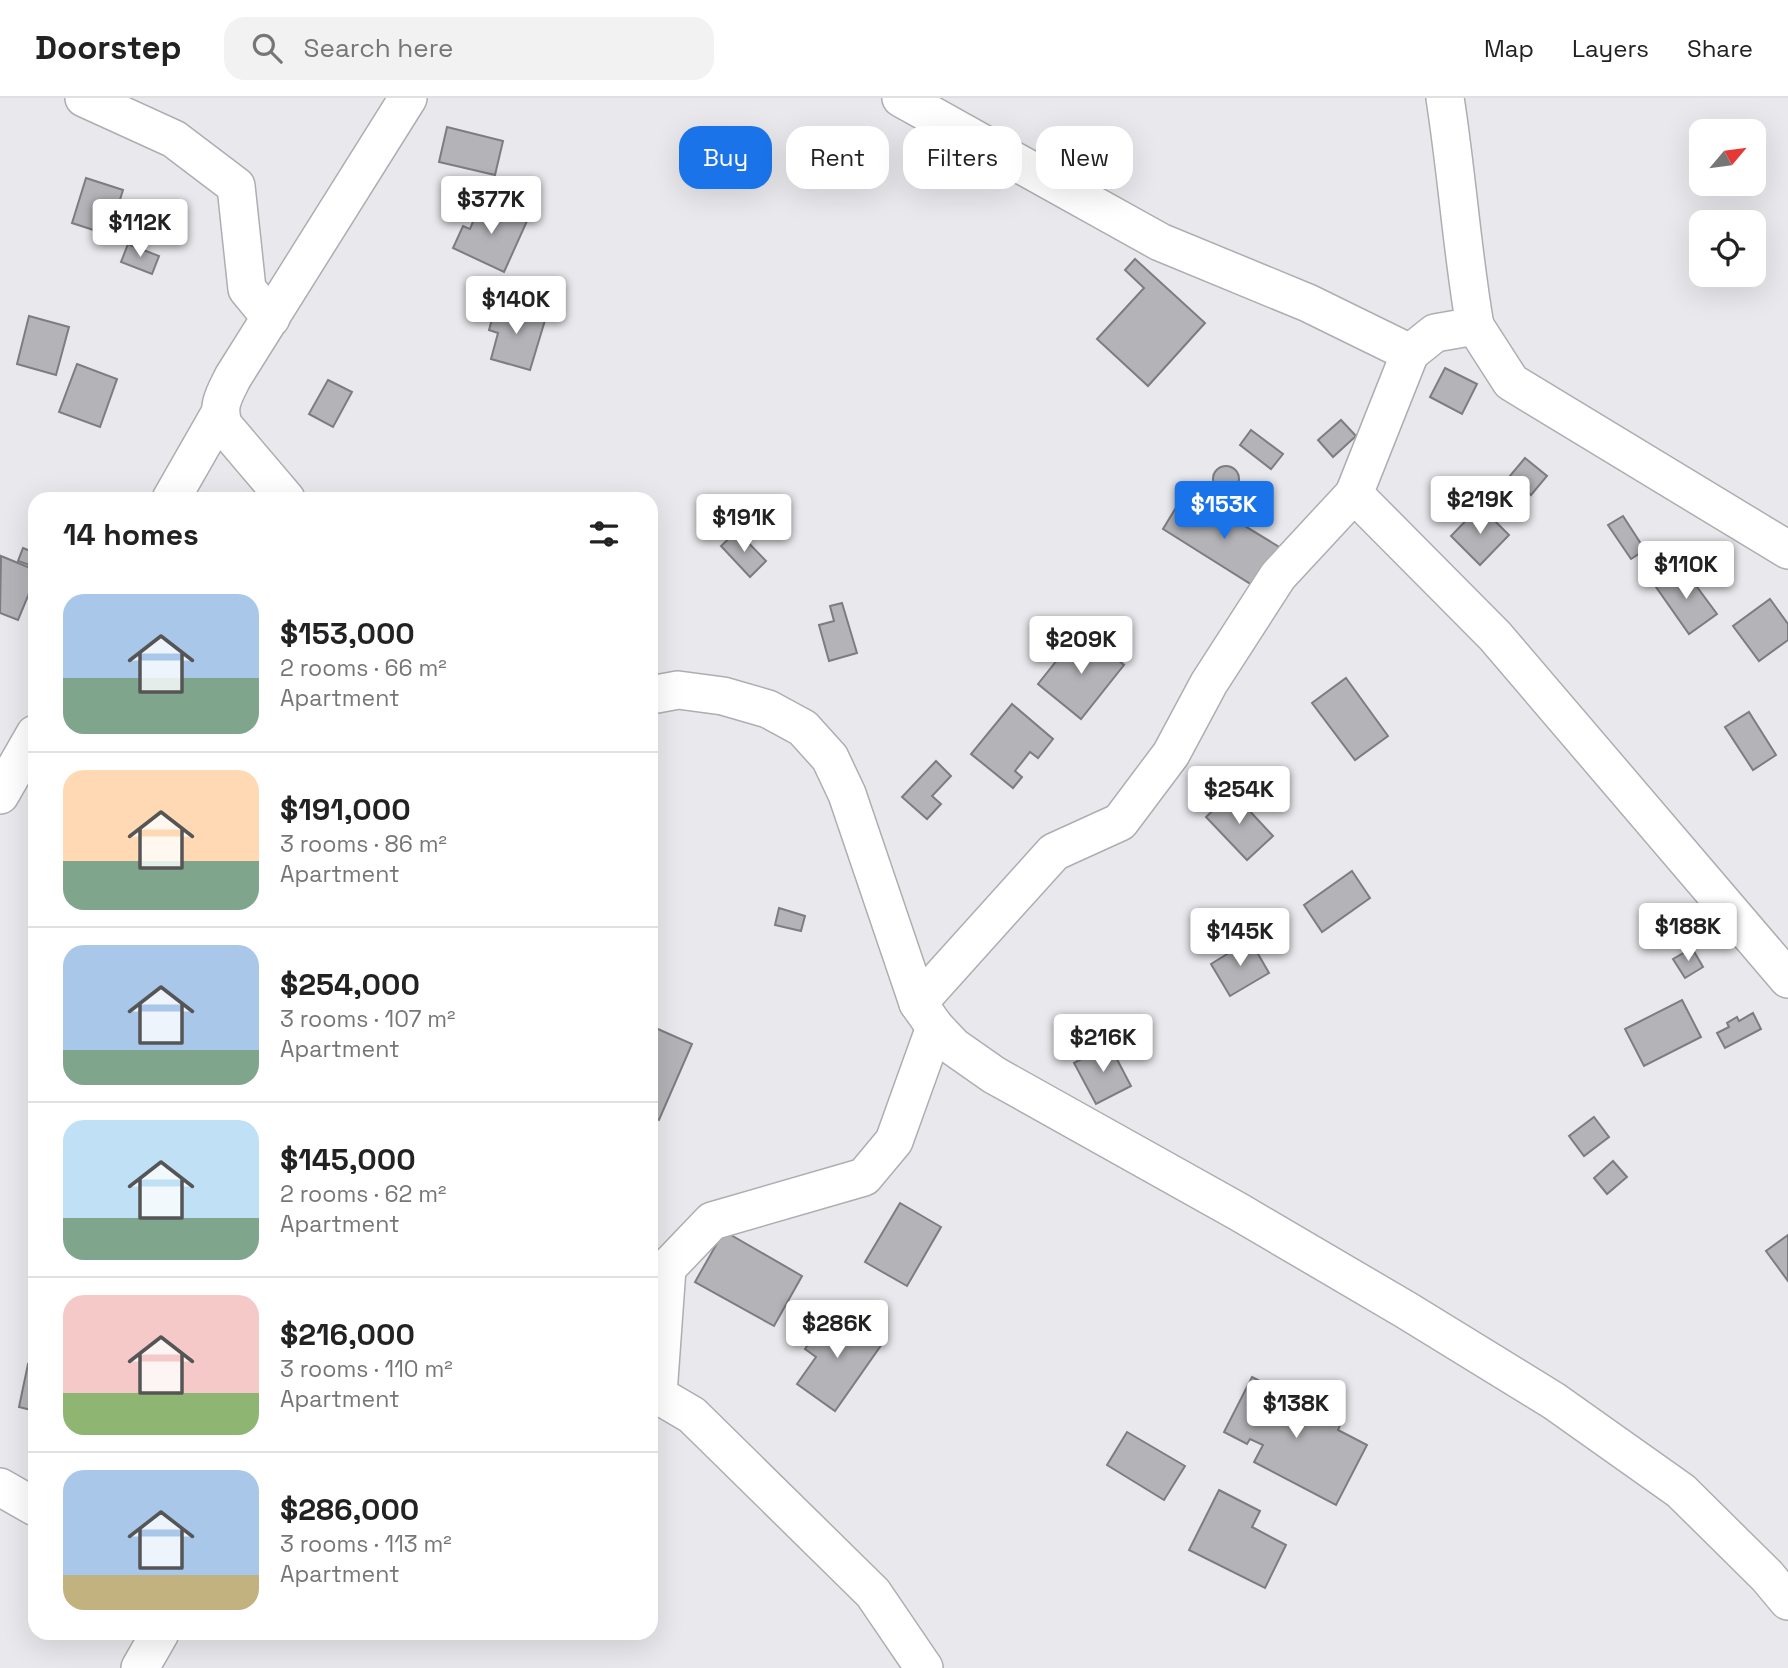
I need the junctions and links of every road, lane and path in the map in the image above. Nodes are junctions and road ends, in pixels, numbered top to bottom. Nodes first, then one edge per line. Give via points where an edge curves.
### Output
1 (84, 98) edge
2 (408, 98) edge
3 (901, 98) edge
4 (1445, 98) edge
5 (271, 318) junction
6 (1475, 326) junction
7 (1410, 353) junction
8 (219, 415) junction
9 (175, 492) edge
10 (280, 492) edge
11 (1354, 494) junction
12 (1788, 550) edge
13 (658, 694) edge
14 (28, 746) edge
15 (0, 795) edge
16 (1788, 979) edge
17 (927, 1015) junction
18 (659, 1271) edge
19 (658, 1302) edge
20 (658, 1395) edge
21 (0, 1488) edge
22 (28, 1503) edge
23 (1788, 1601) edge
24 (156, 1640) edge
25 (140, 1668) edge
26 (924, 1668) edge

1 - 5 street via 174,139 236,186 247,289
2 - 5 street
3 - 7 street via 1160,242 1308,303
4 - 6 street
5 - 8 street via 233,377 220,402
6 - 7 street via 1435,333
6 - 12 street via 1511,382
7 - 11 street
8 - 9 street
8 - 10 street via 232,438
11 - 16 street via 1495,636
11 - 17 street via 1278,576 1209,683 1171,754 1120,822 1054,852
13 - 17 street via 678,690 723,696 768,709 803,727 830,758
14 - 15 street
17 - 18 street via 894,1142 864,1177 712,1222
17 - 23 street via 954,1047 994,1075 1275,1233 1554,1401 1681,1491
18 - 19 street
20 - 26 street via 692,1415 873,1593
21 - 22 street
24 - 25 street

